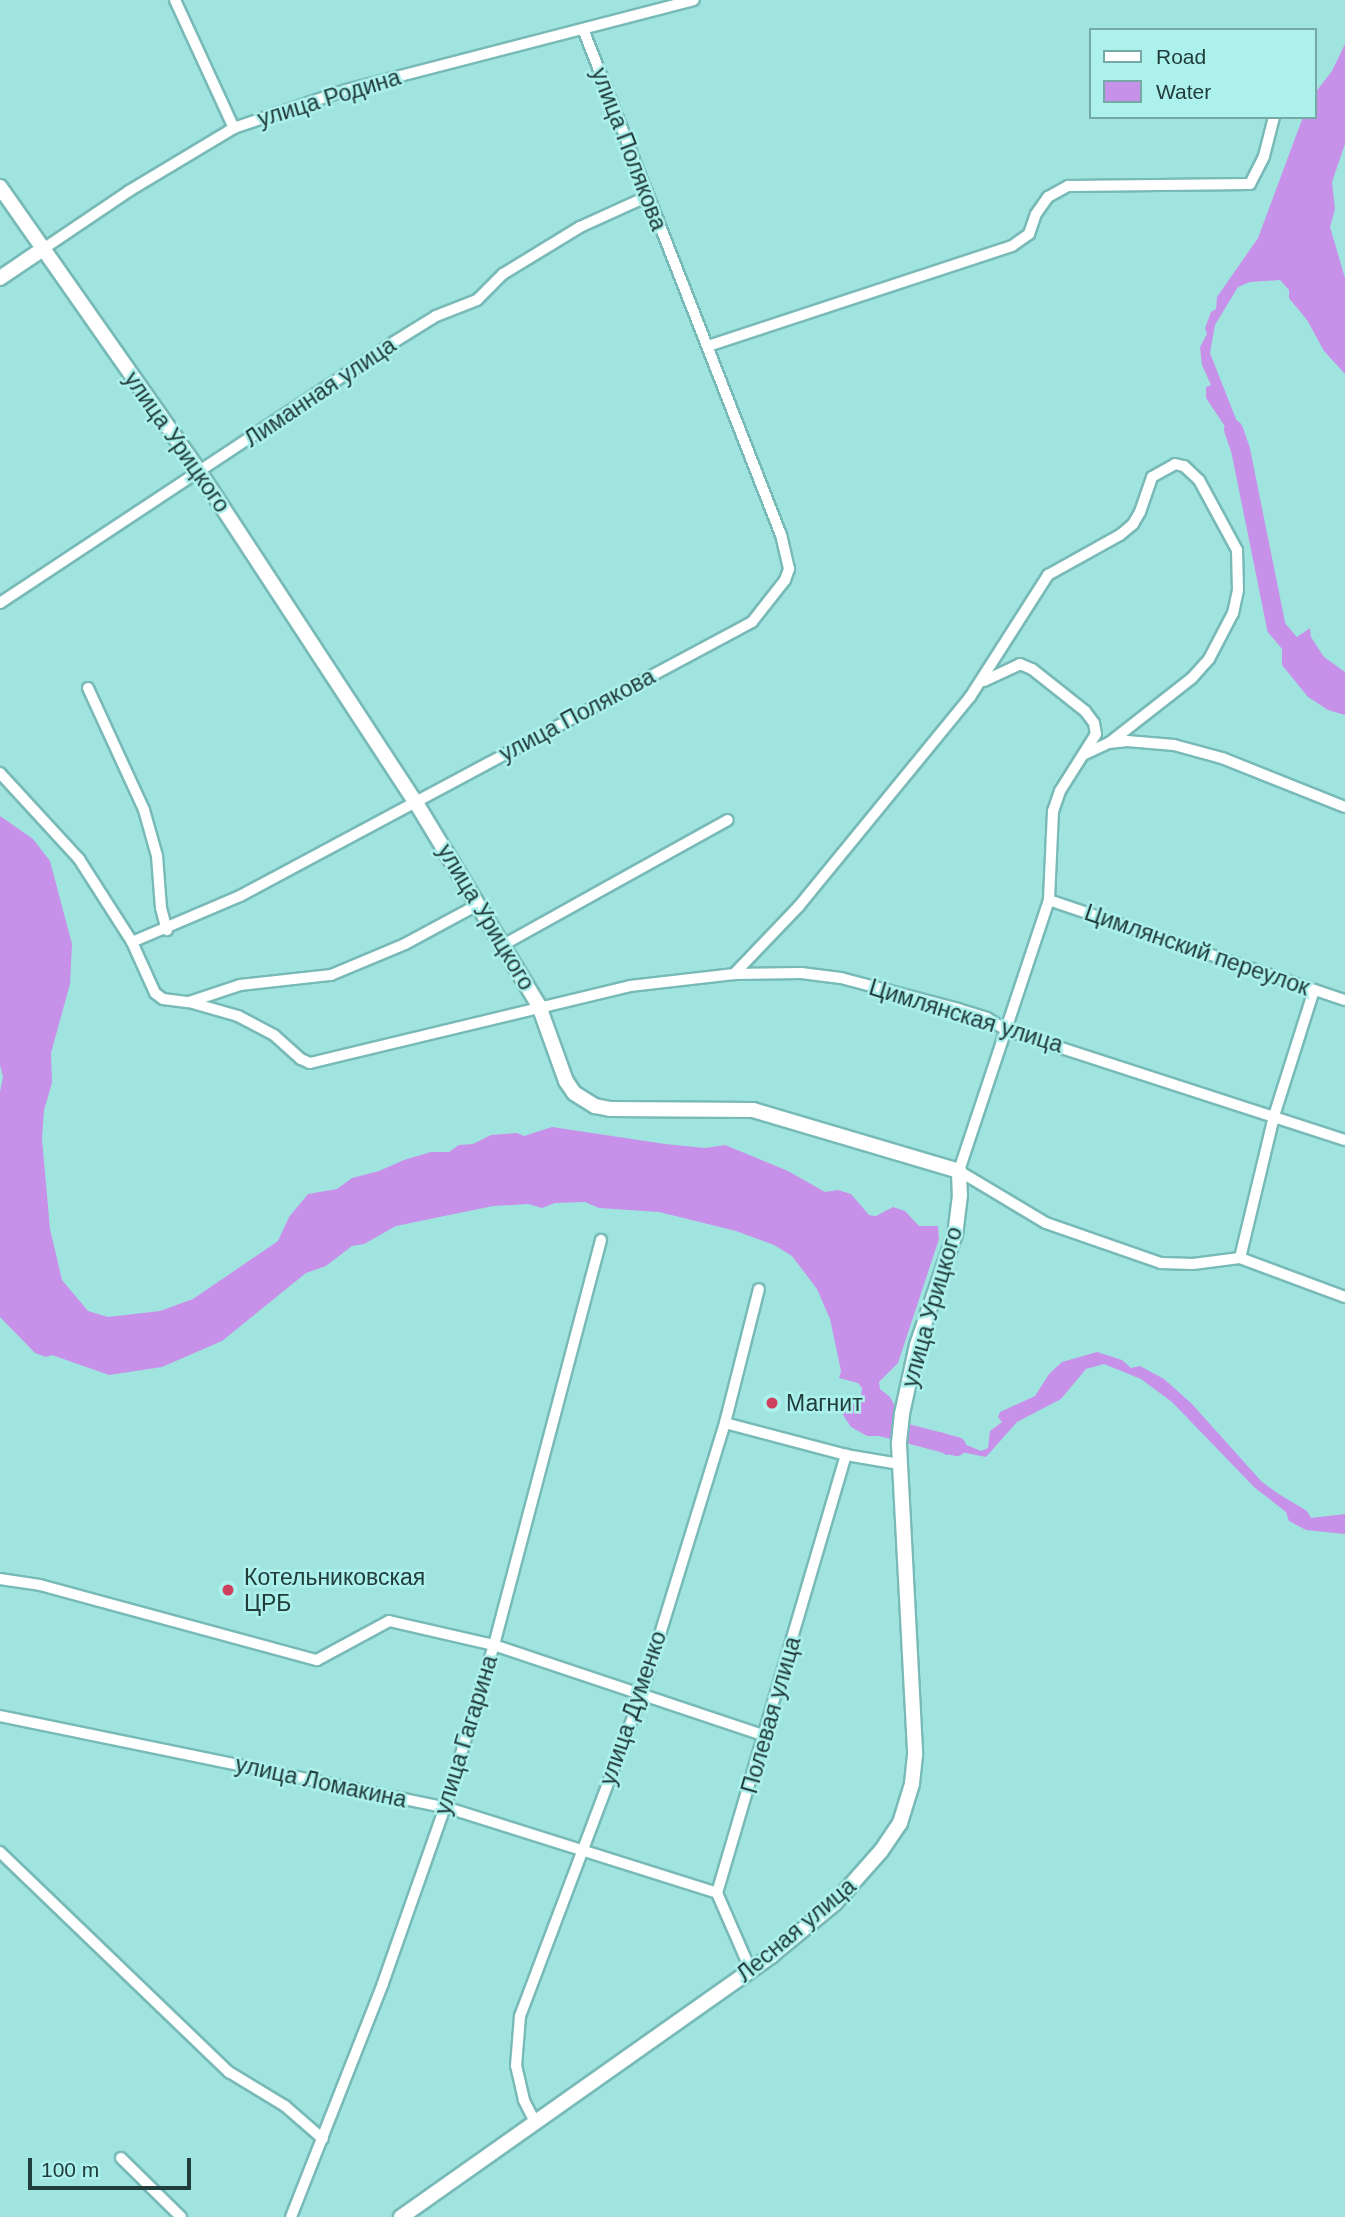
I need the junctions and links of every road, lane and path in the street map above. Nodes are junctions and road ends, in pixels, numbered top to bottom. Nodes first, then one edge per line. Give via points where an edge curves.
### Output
1 (175, 0) edge
2 (694, 0) edge
3 (583, 29) junction
4 (1273, 119) edge
5 (234, 128) junction
6 (0, 187) edge
7 (646, 197) junction
8 (43, 249) junction
9 (0, 278) edge
10 (708, 346) junction
11 (200, 473) junction
12 (0, 603) edge
13 (981, 682) junction
14 (88, 688) dead end
15 (1110, 743) junction
16 (1085, 754) junction
17 (0, 773) edge
18 (415, 801) junction
19 (1345, 807) edge
20 (728, 820) dead end
21 (1049, 900) junction
22 (479, 904) junction
23 (167, 930) junction
24 (132, 942) junction
25 (503, 945) junction
26 (734, 974) junction
27 (1314, 990) junction
28 (1345, 1000) edge
29 (189, 1002) junction
30 (539, 1006) junction
31 (1006, 1030) junction
32 (1274, 1116) junction
33 (1345, 1140) edge
34 (959, 1171) junction
35 (601, 1240) dead end
36 (1240, 1258) junction
37 (760, 1289) dead end
38 (1345, 1297) edge
39 (725, 1423) junction
40 (899, 1445) joint
41 (846, 1454) junction
42 (899, 1464) junction
43 (0, 1579) edge
44 (494, 1645) junction
45 (640, 1696) junction
46 (0, 1716) edge
47 (766, 1736) junction
48 (444, 1807) junction
49 (582, 1848) junction
50 (0, 1852) edge
51 (717, 1893) junction
52 (751, 1971) junction
53 (535, 2122) junction
54 (323, 2139) junction
55 (121, 2158) dead end
56 (181, 2217) edge
57 (290, 2217) edge
58 (401, 2217) edge

1 - 5 street
2 - 3 street, улица Родина
3 - 5 street, улица Родина via 346,90
3 - 7 street, улица Полякова
4 - 10 street via 1264,156 1250,184 1068,186 1048,197 1029,234 1012,246
5 - 8 street, улица Родина
6 - 8 street, улица Урицкого
7 - 10 street, улица Полякова
7 - 11 street, Лиманная улица via 580,227 503,274 477,300 436,316 394,342
8 - 9 street, улица Родина
8 - 11 street, улица Урицкого
10 - 18 street, улица Полякова via 787,557 789,569 776,593 752,622
11 - 12 street, Лиманная улица
11 - 18 street, улица Урицкого
13 - 15 street via 1048,575 1120,535 1140,512 1152,477 1175,464 1184,466 1199,480 1237,550 1238,590 1233,613 1209,659 1192,678
13 - 16 street via 1020,664 1032,669 1094,723 1096,734
13 - 26 street via 800,906
14 - 23 street via 144,810 157,856
15 - 16 street
15 - 19 street via 1149,741 1222,758
16 - 21 street via 1060,791 1053,811
17 - 24 street via 79,859
18 - 22 street, улица Урицкого
18 - 23 street, улица Полякова via 240,896
20 - 25 street
21 - 27 street, Цимлянский переулок
21 - 31 street
22 - 25 street, улица Урицкого
22 - 29 street via 405,944 331,975 240,985
23 - 24 street, улица Полякова
24 - 29 street, Цимлянская улица via 155,993 163,999
25 - 30 street, улица Урицкого
26 - 30 street, Цимлянская улица via 630,986
26 - 31 street, Цимлянская улица via 801,972 841,978 987,1018
27 - 28 street, Цимлянский переулок
27 - 32 street
29 - 30 street, Цимлянская улица via 238,1016 274,1035 310,1063
30 - 34 street, улица Урицкого via 571,1089 594,1106 753,1110
31 - 32 street, Цимлянская улица
31 - 34 street
32 - 33 street, Цимлянская улица
32 - 36 street
34 - 36 street via 1046,1223 1161,1263
34 - 40 street, улица Урицкого via 955,1234 917,1345
35 - 44 street, улица Гагарина
36 - 38 street
37 - 39 street, улица Думенко
39 - 41 street
39 - 45 street, улица Думенко
40 - 42 street, Лесная улица
41 - 42 street
41 - 47 street, Полевая улица
42 - 52 street, Лесная улица via 915,1732 915,1768 905,1812 881,1851 835,1903
43 - 44 street via 40,1585 317,1660 389,1621
44 - 45 street
44 - 48 street, улица Гагарина
45 - 47 street
45 - 49 street, улица Думенко
46 - 48 street, улица Ломакина
47 - 51 street, Полевая улица
48 - 49 street, улица Ломакина
48 - 54 street, улица Гагарина
49 - 51 street, улица Ломакина
49 - 53 street, улица Думенко via 520,2016 516,2066
50 - 54 street via 229,2072 285,2106
51 - 52 street
52 - 53 street, Лесная улица
53 - 58 street, Лесная улица
54 - 57 street, улица Гагарина
55 - 56 street

